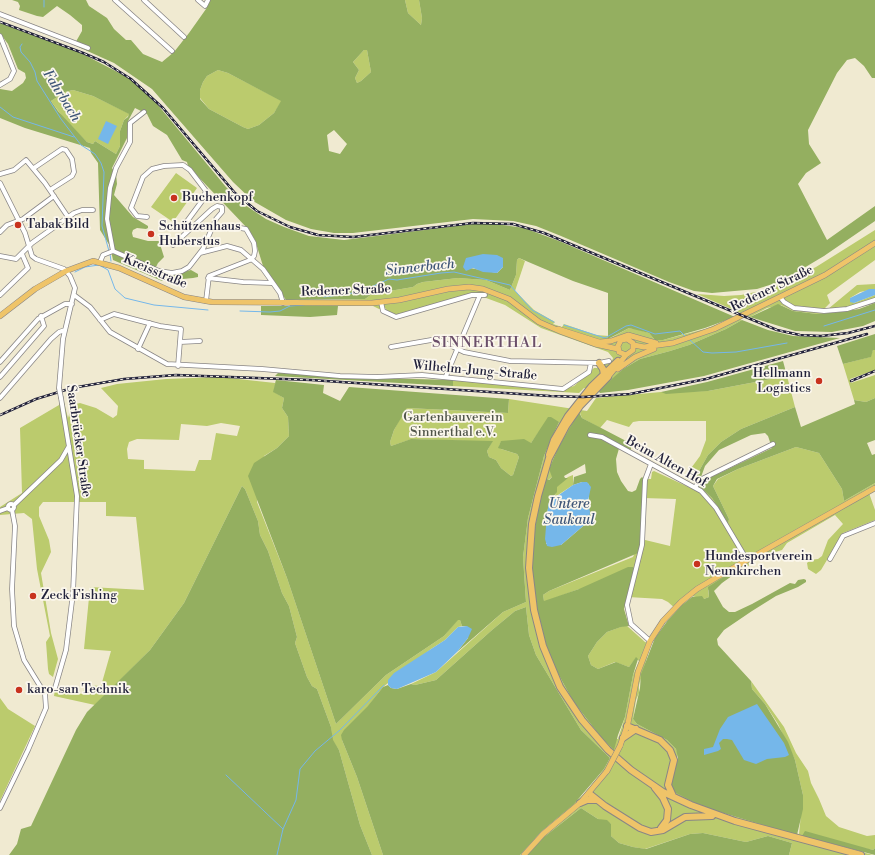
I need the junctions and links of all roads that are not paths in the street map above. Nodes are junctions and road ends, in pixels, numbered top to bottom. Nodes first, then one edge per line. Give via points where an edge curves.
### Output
1 (115, 0) edge
2 (144, 0) edge
3 (198, 0) edge
4 (208, 0) edge
5 (0, 14) edge
6 (0, 36) edge
7 (184, 37) dead end
8 (88, 48) dead end
9 (172, 51) dead end
10 (0, 85) edge
11 (144, 112) dead end
12 (34, 168) junction
13 (0, 174) edge
14 (0, 183) edge
15 (50, 190) junction
16 (54, 196) junction
17 (93, 210) dead end
18 (147, 216) dead end
19 (68, 217) junction
20 (19, 221) junction
21 (212, 227) junction
22 (0, 232) edge
23 (186, 233) junction
24 (875, 243) edge
25 (173, 245) dead end
26 (29, 246) junction
27 (110, 252) junction
28 (200, 253) junction
29 (22, 254) junction
30 (1, 257) edge
31 (252, 259) junction
32 (100, 262) junction
33 (66, 271) junction
34 (208, 278) junction
35 (272, 283) junction
36 (0, 295) edge
37 (74, 295) junction
38 (780, 297) junction
39 (875, 300) edge
40 (206, 301) junction
41 (381, 302) junction
42 (283, 303) junction
43 (292, 303) joint
44 (72, 304) junction
45 (0, 315) edge
46 (41, 316) junction
47 (100, 320) junction
48 (150, 323) junction
49 (65, 330) junction
50 (200, 341) dead end
51 (180, 342) junction
52 (673, 342) junction
53 (667, 343) junction
54 (602, 344) junction
55 (391, 347) dead end
56 (634, 348) junction
57 (138, 349) junction
58 (618, 349) junction
59 (654, 349) junction
60 (458, 350) junction
61 (626, 355) junction
62 (609, 361) dead end
63 (618, 361) junction
64 (0, 362) edge
65 (591, 363) junction
66 (599, 363) junction
67 (178, 366) junction
68 (606, 373) junction
69 (446, 376) junction
70 (0, 377) edge
71 (0, 398) edge
72 (590, 435) dead end
73 (773, 444) dead end
74 (69, 445) junction
75 (62, 460) junction
76 (72, 460) junction
77 (651, 464) junction
78 (695, 487) junction
79 (875, 488) edge
80 (10, 509) junction
81 (0, 511) edge
82 (875, 523) edge
83 (830, 559) dead end
84 (747, 560) junction
85 (650, 641) junction
86 (55, 688) dead end
87 (628, 724) junction
88 (637, 729) junction
89 (623, 738) junction
90 (669, 775) junction
91 (653, 786) junction
92 (590, 794) junction
93 (674, 797) junction
94 (596, 800) junction
95 (580, 803) junction
96 (0, 808) edge
97 (722, 817) junction
98 (655, 832) junction
99 (524, 855) edge
100 (860, 855) edge

1 - 9 street
2 - 7 street
3 - 4 street via 205,6
5 - 8 street
6 - 10 street via 14,72 10,79
11 - 27 street via 130,123 130,142 116,168 110,188 107,219
12 - 13 street via 26,160 14,170
12 - 15 street
12 - 15 street via 62,149 66,150 72,159 74,172
14 - 20 street
15 - 16 street
16 - 19 street
16 - 20 street
17 - 19 street via 77,211
18 - 23 street via 137,216 131,208 146,173 164,166 183,164 206,191 185,224
19 - 26 street
20 - 22 street via 7,225
20 - 26 street
21 - 23 street via 223,210 221,206 217,206
21 - 28 street
21 - 31 street via 246,228 255,247
23 - 25 street
24 - 38 main road, Redener Straße via 825,275
26 - 29 street
26 - 33 street via 32,256 36,259 58,265
27 - 28 street via 152,269 172,273 186,269
27 - 32 street via 102,256
28 - 31 street via 231,246
29 - 30 street via 13,259
29 - 36 street via 29,266
31 - 34 street via 212,274
31 - 35 street via 263,269
32 - 33 main road, Kreisstraße via 89,261
32 - 40 main road, Kreisstraße via 179,295
33 - 37 street, Saarbrücker Straße via 73,284
33 - 45 main road, Kreisstraße via 21,298
34 - 35 street
34 - 40 street
35 - 42 street via 280,293
37 - 44 street, Saarbrücker Straße
37 - 47 street, Wilhelm-Jung-Straße via 86,302
38 - 39 street via 794,308 824,311 847,309
38 - 52 main road, Redener Straße via 734,320
40 - 42 main road, Kreisstraße
41 - 43 main road, Redener Straße
41 - 54 main road, Redener Straße via 448,289 474,288 501,294 539,322
41 - 60 street via 383,311 396,317 472,295 482,295
42 - 43 main road, Kreisstraße
44 - 46 street via 65,304
44 - 49 street, Saarbrücker Straße
46 - 64 street
46 - 70 street via 44,326
47 - 48 street via 114,314
47 - 57 street, Wilhelm-Jung-Straße via 110,332
48 - 51 street via 181,329
48 - 57 street
49 - 71 street via 51,339
49 - 74 street, Saarbrücker Straße, bridge via 59,388
50 - 51 street
51 - 67 street
52 - 53 main road, Redener Straße
52 - 59 main road, Redener Straße
53 - 54 main road via 651,343 628,335
53 - 56 main road, Redener Straße
54 - 58 main road, Redener Straße
54 - 63 main road via 615,350
55 - 60 street via 436,339
56 - 58 main road via 631,341 626,339 622,340
56 - 59 main road, Redener Straße
56 - 61 main road
57 - 67 street, Wilhelm-Jung-Straße via 162,362
58 - 61 main road
58 - 63 main road
59 - 68 main road
60 - 65 street via 510,361
60 - 69 street
61 - 68 main road
62 - 66 street
63 - 68 highway
65 - 66 street
65 - 69 street, Wilhelm-Jung-Straße via 589,372 563,389
66 - 68 highway
67 - 69 street, Wilhelm-Jung-Straße via 340,376
68 - 91 highway via 584,394 554,440 537,500 530,539 530,580 536,624 554,674 577,713 608,750
72 - 77 street, Beim Alten Hof via 602,437
73 - 78 street via 702,479
74 - 75 street
74 - 76 street, Saarbrücker Straße
75 - 76 street
75 - 80 street
76 - 86 street, Saarbrücker Straße via 77,496 74,583 66,650
77 - 78 street, Beim Alten Hof
77 - 85 street via 645,480 642,545 627,605 631,624
78 - 84 street, Beim Alten Hof via 711,500
79 - 84 main road
80 - 81 street
80 - 96 street via 15,526 12,589 14,626 21,652 43,689 47,704
82 - 83 street via 843,536
84 - 85 main road via 686,597
85 - 87 main road via 638,672
87 - 88 highway
87 - 89 main road
88 - 89 highway
88 - 90 highway via 662,741 670,750 674,760
89 - 92 main road, bridge via 607,771
90 - 91 highway via 661,786
90 - 93 highway via 668,788
91 - 93 highway
91 - 98 highway via 663,798 669,813 665,824
92 - 94 highway
92 - 95 main road
93 - 97 highway
94 - 95 highway
94 - 98 highway via 640,828
95 - 99 main road via 542,834
97 - 98 highway via 685,816 667,828
97 - 100 highway

